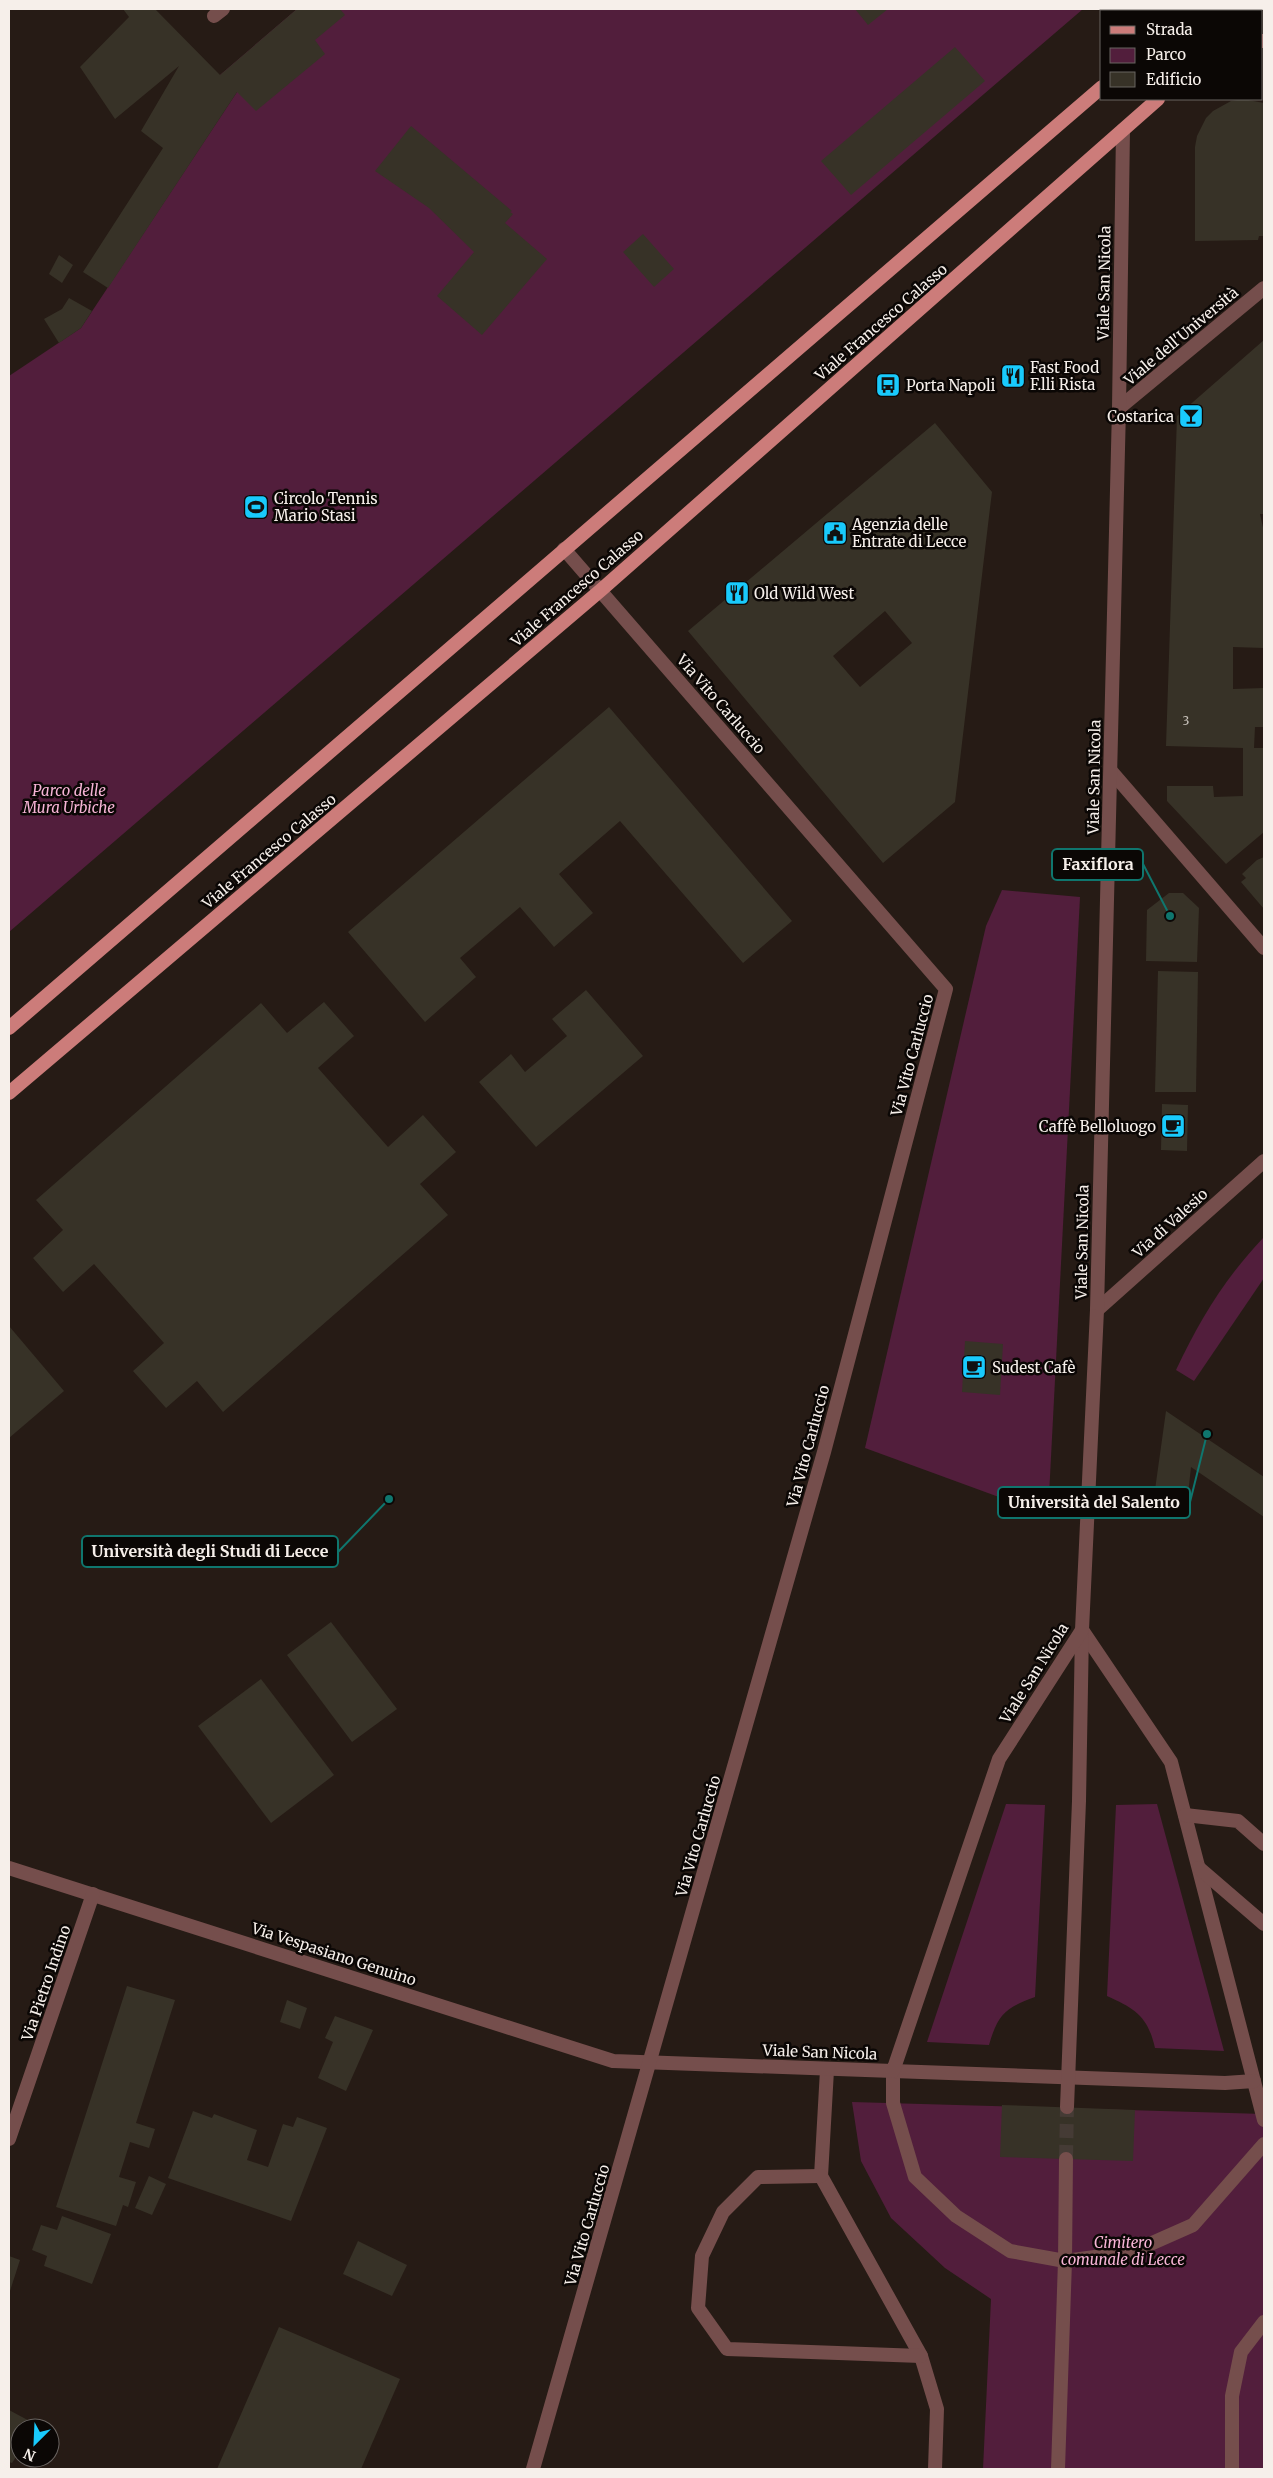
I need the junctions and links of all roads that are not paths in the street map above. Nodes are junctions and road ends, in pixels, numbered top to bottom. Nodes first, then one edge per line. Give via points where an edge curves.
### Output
1 (1100, 89) edge
2 (1157, 100) edge
3 (1123, 130) junction
4 (1264, 288) edge
5 (1119, 408) junction
6 (564, 550) junction
7 (601, 590) junction
8 (1111, 771) junction
9 (1264, 948) edge
10 (9, 1028) edge
11 (9, 1094) edge
12 (1264, 1161) edge
13 (1097, 1310) junction
14 (1082, 1630) junction
15 (1185, 1815) junction
16 (1264, 1844) edge
17 (9, 1868) edge
18 (1199, 1868) junction
19 (94, 1894) junction
20 (1264, 1924) edge
21 (652, 2061) junction
22 (827, 2070) junction
23 (893, 2071) junction
24 (1068, 2076) junction
25 (1254, 2081) junction
26 (1067, 2107) tunnel mouth
27 (1264, 2120) edge
28 (9, 2139) edge
29 (1264, 2144) edge
30 (1066, 2159) tunnel mouth
31 (821, 2176) junction
32 (1065, 2261) junction
33 (1264, 2322) edge
34 (921, 2356) junction
35 (533, 2469) edge
36 (934, 2469) edge
37 (1058, 2469) edge
38 (1232, 2469) edge

1 - 6 main road
2 - 3 main road, Viale Francesco Calasso
3 - 5 street, Viale San Nicola
3 - 7 main road, Viale Francesco Calasso
4 - 5 street, Viale dell'Università
5 - 8 street, Viale San Nicola
6 - 7 street, Via Vito Carluccio
6 - 10 main road
7 - 11 main road, Viale Francesco Calasso
7 - 21 street, Via Vito Carluccio via 946,989 826,1442
8 - 9 street
8 - 13 street, Viale San Nicola
12 - 13 street, Via di Valesio
13 - 14 street, Viale San Nicola
14 - 15 street via 1171,1762
14 - 23 street, Viale San Nicola via 999,1759
14 - 24 street
15 - 16 street via 1238,1821
15 - 18 street
17 - 19 street, Via Vespasiano Genuino
18 - 20 street
18 - 25 street
19 - 21 street, Via Vespasiano Genuino via 613,2061
19 - 28 street, Via Pietro Indino
21 - 22 street, Viale San Nicola
21 - 35 street, Via Vito Carluccio
22 - 23 street, Viale San Nicola
22 - 31 street
23 - 24 street
23 - 32 street via 893,2103 916,2177 956,2216 1010,2251
24 - 25 street via 1225,2084
24 - 26 street
25 - 27 street
29 - 32 street via 1192,2225 1132,2252
30 - 32 street
31 - 34 street
31 - 34 street via 758,2177 723,2212 702,2256 698,2308 727,2349
32 - 37 street
33 - 38 street via 1241,2352 1232,2396
34 - 36 street via 937,2409

